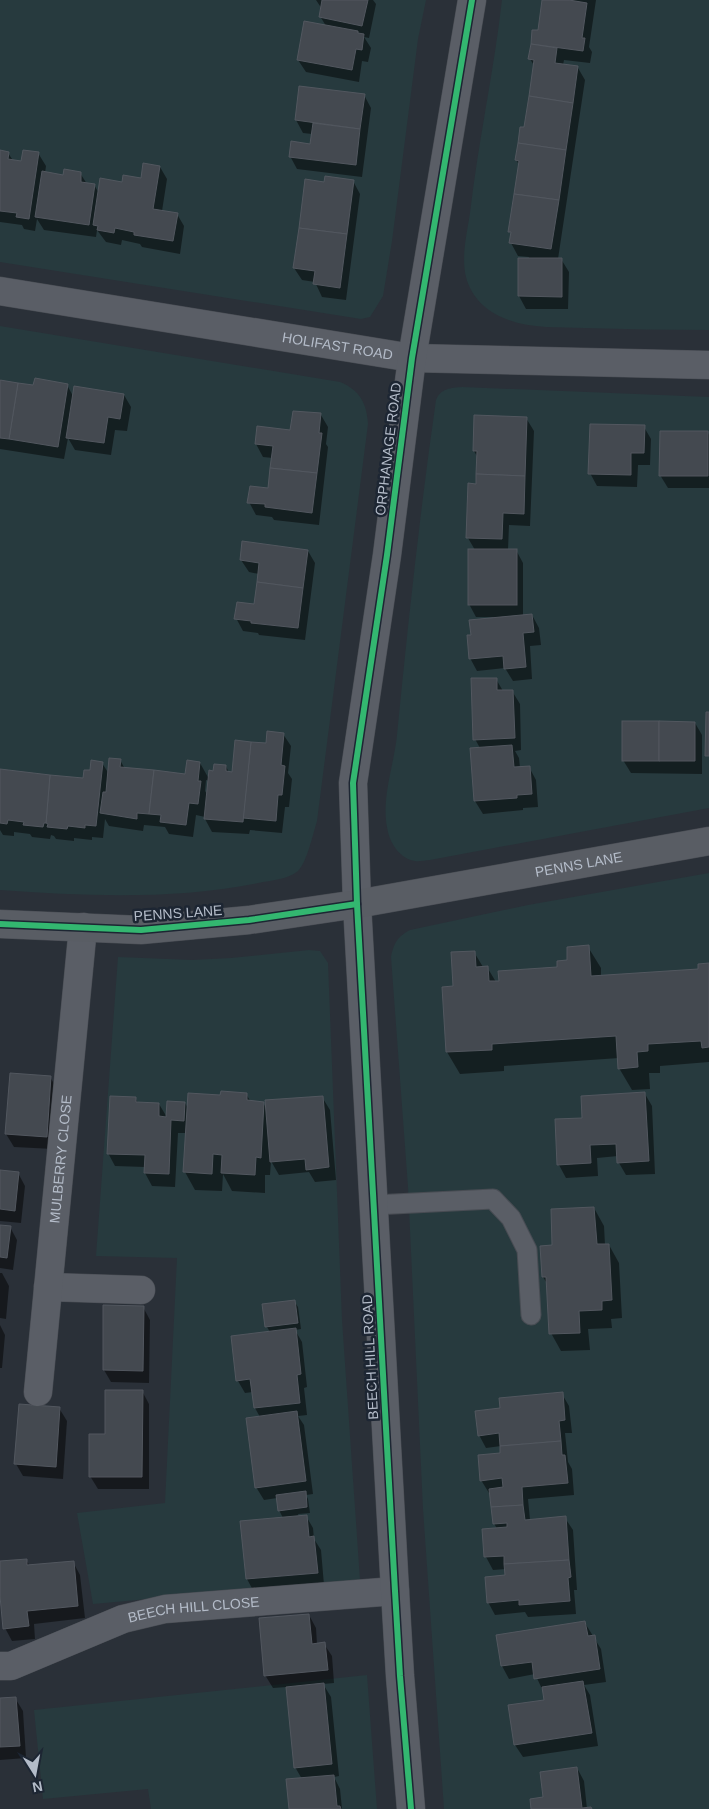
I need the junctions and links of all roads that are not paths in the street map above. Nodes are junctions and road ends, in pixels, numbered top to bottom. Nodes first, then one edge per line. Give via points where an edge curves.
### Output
1 (472, 0) edge
2 (0, 291) edge
3 (412, 358) junction
4 (709, 365) edge
5 (709, 841) edge
6 (357, 904) junction
7 (0, 924) edge
8 (83, 927) junction
9 (374, 1205) junction
10 (48, 1288) junction
11 (142, 1290) dead end
12 (531, 1315) dead end
13 (38, 1392) dead end
14 (395, 1591) junction
15 (0, 1666) edge
16 (411, 1809) edge

1 - 3 street, ORPHANAGE ROAD
2 - 3 street, HOLIFAST ROAD
3 - 4 street, HOLIFAST ROAD
3 - 6 street, ORPHANAGE ROAD via 353,783
5 - 6 main road, PENNS LANE
6 - 8 main road, PENNS LANE via 249,920 141,930
6 - 9 street, BEECH HILL ROAD
7 - 8 main road, PENNS LANE
8 - 10 street, MULBERRY CLOSE
9 - 12 lane via 494,1198 511,1218 527,1250
9 - 14 street, BEECH HILL ROAD
10 - 11 street
10 - 13 street, MULBERRY CLOSE
14 - 15 street, BEECH HILL CLOSE via 165,1609 122,1619 11,1666
14 - 16 street, BEECH HILL ROAD

